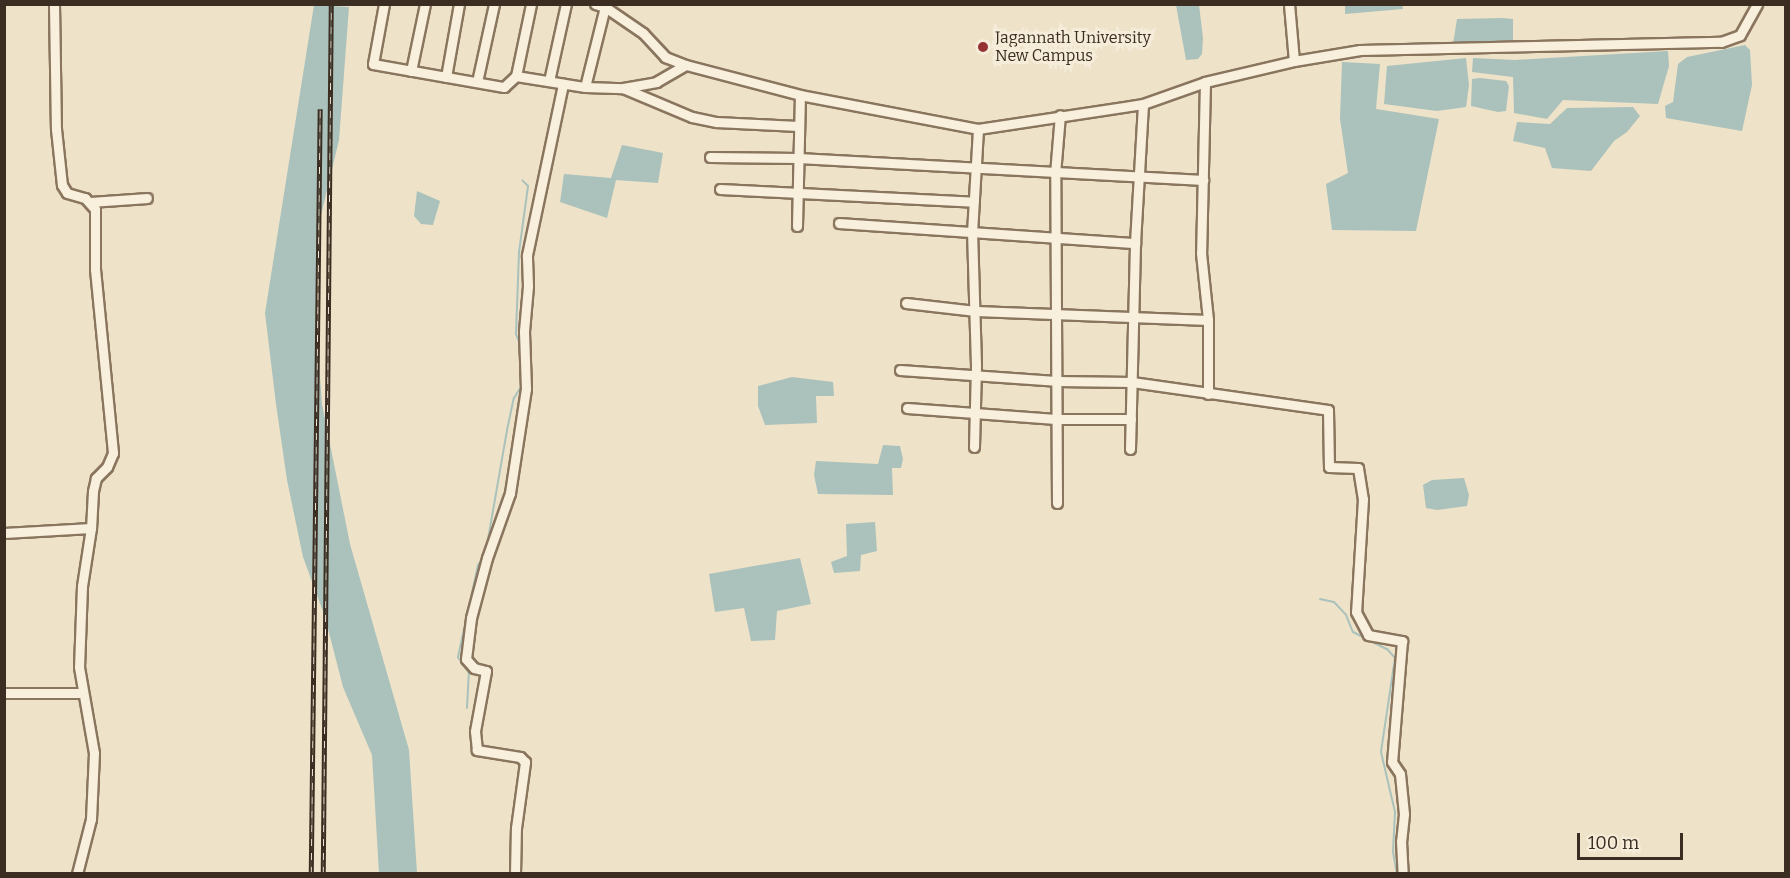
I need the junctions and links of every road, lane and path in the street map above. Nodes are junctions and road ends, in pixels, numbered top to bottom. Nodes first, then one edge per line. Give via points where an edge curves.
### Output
1 (54, 4) edge
2 (384, 4) edge
3 (425, 4) edge
4 (459, 4) edge
5 (494, 4) edge
6 (531, 4) edge
7 (566, 4) edge
8 (595, 4) edge
9 (1289, 4) edge
10 (1757, 4) edge
11 (605, 7) junction
12 (1294, 61) junction
13 (686, 65) junction
14 (411, 71) junction
15 (516, 76) junction
16 (446, 77) junction
17 (549, 81) junction
18 (477, 82) junction
19 (1205, 82) junction
20 (563, 84) junction
21 (585, 87) junction
22 (623, 88) junction
23 (800, 95) junction
24 (1143, 104) junction
25 (1060, 115) junction
26 (798, 126) junction
27 (978, 129) junction
28 (710, 157) dead end
29 (798, 158) junction
30 (976, 166) junction
31 (1055, 174) junction
32 (1141, 178) junction
33 (1203, 180) junction
34 (720, 189) dead end
35 (798, 194) junction
36 (147, 198) dead end
37 (91, 202) junction
38 (974, 202) junction
39 (839, 223) dead end
40 (797, 226) dead end
41 (972, 233) junction
42 (1055, 237) junction
43 (1135, 243) junction
44 (906, 303) dead end
45 (976, 311) junction
46 (1055, 312) junction
47 (1134, 316) junction
48 (1208, 320) junction
49 (900, 370) dead end
50 (975, 375) junction
51 (1056, 381) junction
52 (1132, 382) junction
53 (1208, 394) junction
54 (906, 408) dead end
55 (974, 413) junction
56 (1056, 419) junction
57 (1131, 419) junction
58 (974, 447) dead end
59 (1131, 449) dead end
60 (1057, 503) dead end
61 (91, 528) junction
62 (4, 533) edge
63 (4, 693) edge
64 (81, 693) junction
65 (77, 873) edge
66 (515, 873) edge
67 (1403, 873) edge

1 - 37 street via 56,129 62,185 67,193
2 - 14 street via 372,64
3 - 14 street
4 - 16 street
5 - 18 street
6 - 15 street
7 - 17 street
8 - 11 street
9 - 12 street
10 - 12 street via 1740,35 1720,42 1360,50
11 - 13 street via 643,33 665,57
11 - 21 street
12 - 19 street
13 - 22 street via 656,82
13 - 23 street
14 - 16 street
15 - 17 street
15 - 18 street via 504,87
16 - 18 street
17 - 20 street
19 - 24 street
19 - 33 street
20 - 21 street
20 - 66 street via 527,255 526,389 510,493 471,618 466,659 474,668 486,671 475,731 477,750 520,757 525,762 516,828
21 - 22 street
22 - 26 street via 692,117
23 - 26 street
23 - 27 street
24 - 25 street
24 - 32 street
25 - 27 street
25 - 31 street
26 - 29 street
27 - 30 street
28 - 29 street
29 - 30 street
29 - 35 street
30 - 31 street
30 - 38 street
31 - 32 street
31 - 42 street
32 - 33 street
32 - 43 street
33 - 48 street via 1201,254
34 - 35 street
35 - 38 street
35 - 40 street
36 - 37 street
37 - 61 street via 95,208 95,269 113,453 96,478
38 - 41 street
39 - 41 street
41 - 42 street
41 - 45 street
42 - 43 street
42 - 46 street
43 - 47 street
44 - 45 street
45 - 46 street
45 - 50 street
46 - 47 street
46 - 51 street
47 - 48 street
47 - 52 street
48 - 53 street
49 - 50 street
50 - 51 street
50 - 55 street
51 - 52 street
51 - 56 street
52 - 53 street
52 - 57 street
53 - 67 street via 1328,410 1329,467 1358,468 1363,498 1356,612 1368,635 1402,641 1392,762 1400,774 1403,804
54 - 55 street
55 - 56 street
55 - 58 street
56 - 57 street
56 - 60 street
57 - 59 street
61 - 62 street
61 - 64 street via 82,586
63 - 64 street
64 - 65 street via 94,753 91,819

